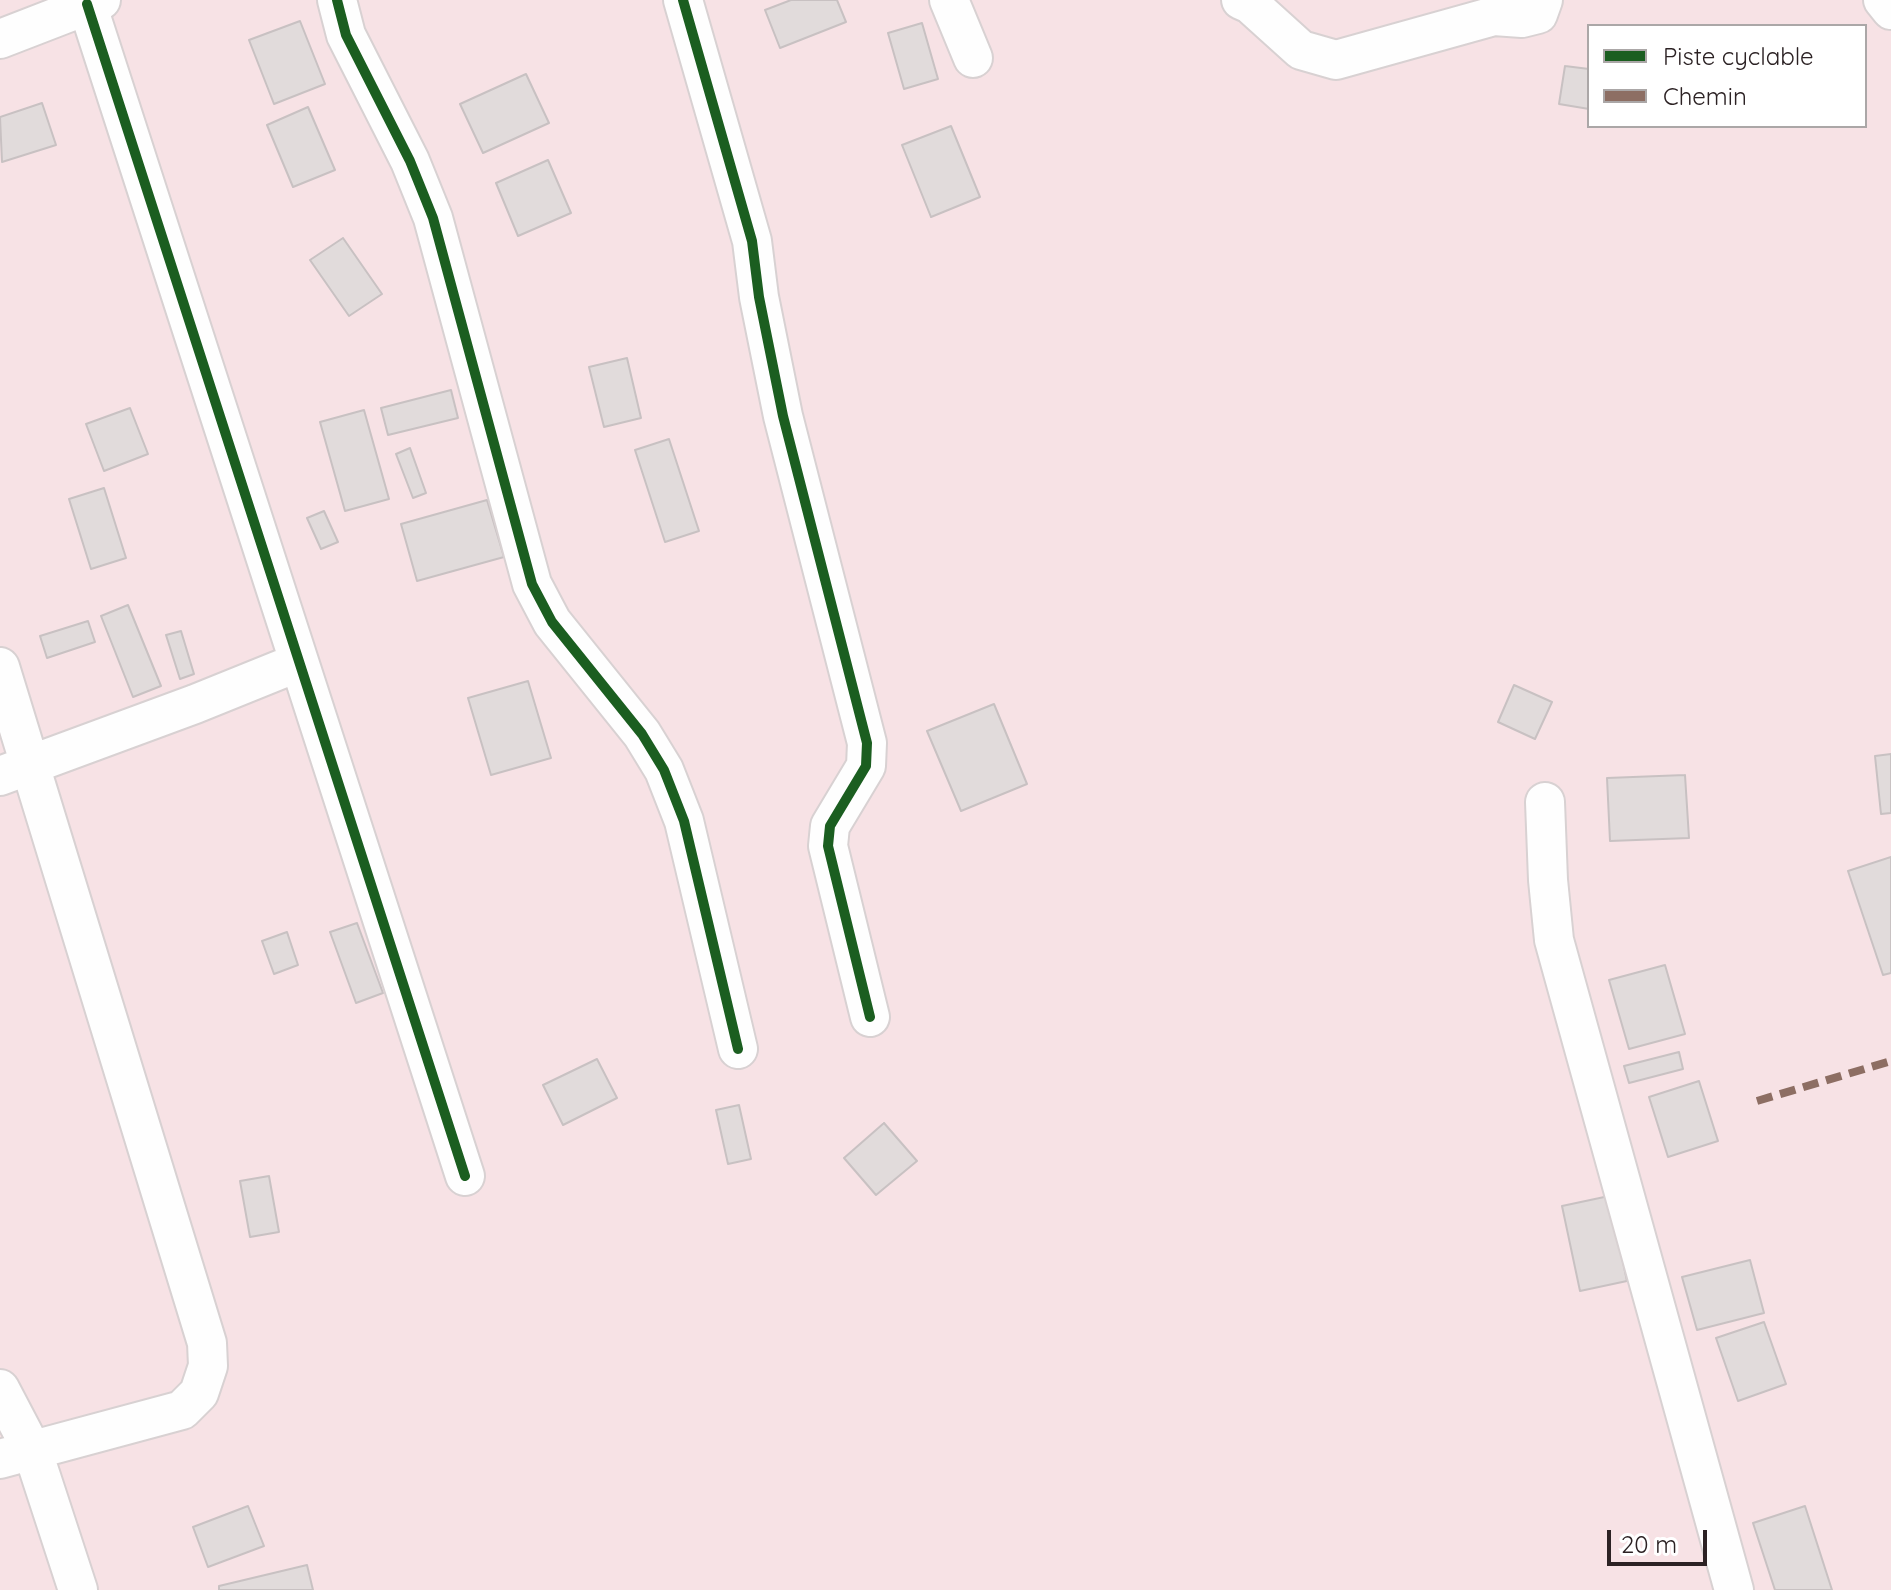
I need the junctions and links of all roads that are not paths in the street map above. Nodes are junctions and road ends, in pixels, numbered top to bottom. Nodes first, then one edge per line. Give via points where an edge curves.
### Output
1 (337, 0) edge
2 (683, 0) edge
3 (949, 0) edge
4 (1543, 0) edge
5 (1883, 0) edge
6 (1247, 1) edge
7 (94, 2) edge
8 (1891, 10) edge
9 (0, 39) edge
10 (973, 58) dead end
11 (299, 662) junction
12 (0, 667) edge
13 (16, 771) edge
14 (1545, 802) dead end
15 (870, 1017) dead end
16 (738, 1049) dead end
17 (465, 1176) dead end
18 (0, 1389) edge
19 (16, 1456) edge
20 (78, 1590) edge
21 (1734, 1590) edge

1 - 16 street via 346,35 433,218 532,584 552,622 642,734 664,770 684,821
2 - 15 street via 752,241 783,416 867,743 866,766 830,826 828,846
3 - 10 street
4 - 6 street via 1538,14 1494,16 1336,60 1301,50
5 - 8 street
7 - 9 street
7 - 11 street
11 - 13 street
11 - 17 street
12 - 13 street
13 - 19 street via 207,1343 208,1366 199,1393 182,1410
14 - 21 street via 1554,940
18 - 19 street
19 - 20 street

